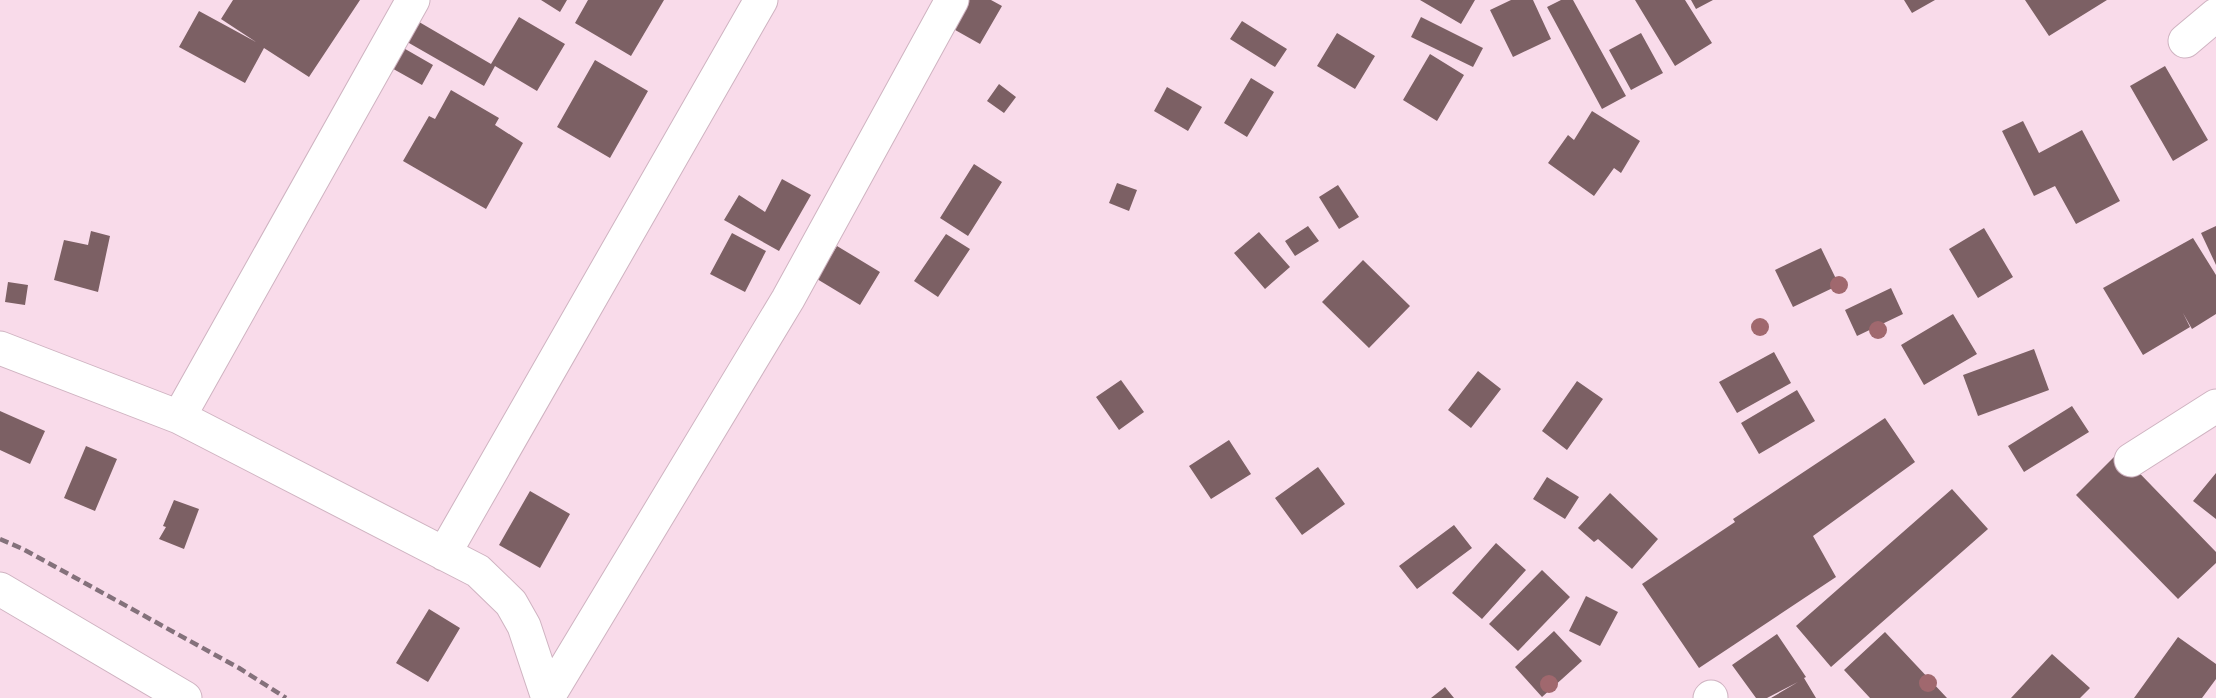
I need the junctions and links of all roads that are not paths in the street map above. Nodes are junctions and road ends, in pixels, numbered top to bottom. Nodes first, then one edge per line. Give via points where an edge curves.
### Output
1 (413, 0) edge
2 (761, 0) edge
3 (952, 0) edge
4 (2216, 15) edge
5 (2185, 41) dead end
6 (0, 348) edge
7 (2216, 406) edge
8 (179, 417) junction
9 (2131, 460) dead end
10 (444, 554) junction
11 (0, 589) edge
12 (548, 697) edge
13 (185, 698) edge

1 - 8 street
2 - 10 street
3 - 12 street via 788,299
4 - 5 street
6 - 8 street
7 - 9 street
8 - 10 street
10 - 12 street via 478,571 511,603 524,626
11 - 13 street

